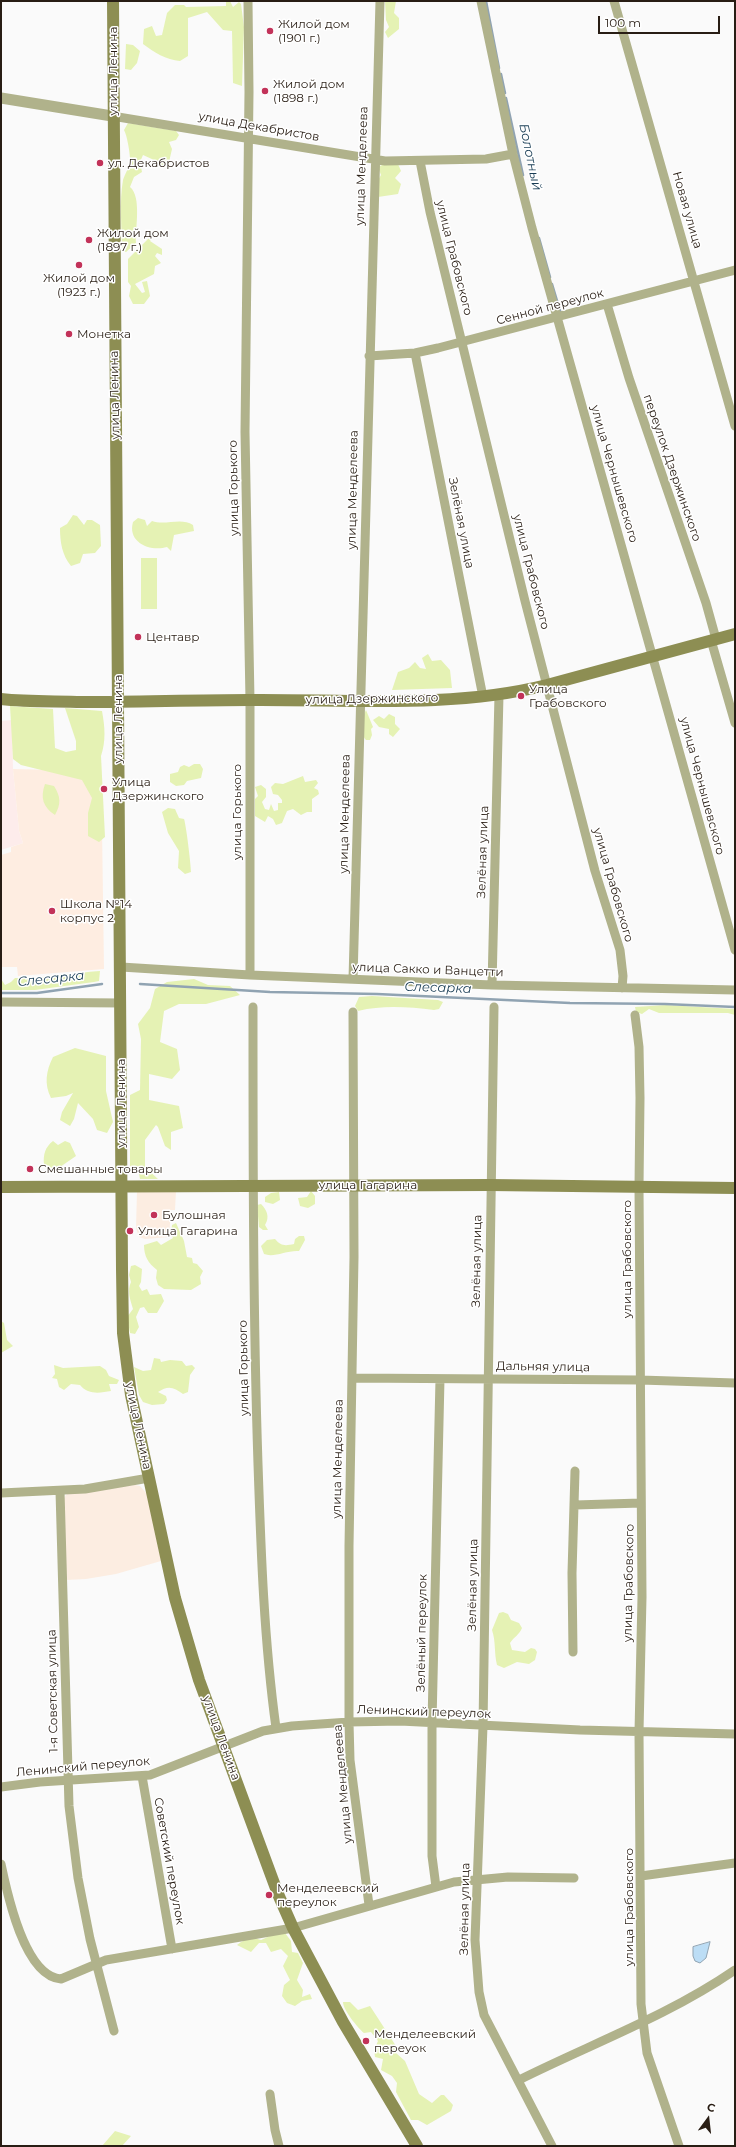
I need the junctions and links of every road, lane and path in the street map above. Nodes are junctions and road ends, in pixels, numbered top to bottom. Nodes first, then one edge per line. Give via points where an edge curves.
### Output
1 (113, 1) edge
2 (248, 1) edge
3 (380, 1) edge
4 (481, 1) edge
5 (614, 1) edge
6 (1, 98) edge
7 (112, 116) junction
8 (248, 138) junction
9 (513, 154) junction
10 (374, 160) junction
11 (420, 161) junction
12 (735, 270) edge
13 (694, 280) junction
14 (607, 304) junction
15 (557, 318) junction
16 (462, 342) junction
17 (415, 353) junction
18 (369, 356) junction
19 (735, 426) edge
20 (735, 634) edge
21 (713, 640) junction
22 (654, 656) junction
23 (547, 685) junction
24 (499, 695) junction
25 (483, 697) junction
26 (1, 699) edge
27 (250, 700) junction
28 (360, 700) junction
29 (118, 702) junction
30 (735, 723) edge
31 (735, 950) edge
32 (121, 967) junction
33 (250, 975) junction
34 (353, 979) junction
35 (492, 985) junction
36 (622, 988) junction
37 (735, 990) edge
38 (1, 1002) edge
39 (121, 1004) junction
40 (253, 1006) dead end
41 (494, 1007) dead end
42 (353, 1012) dead end
43 (635, 1015) dead end
44 (353, 1185) junction
45 (490, 1185) junction
46 (253, 1186) junction
47 (639, 1186) junction
48 (1, 1187) edge
49 (122, 1187) junction
50 (735, 1188) edge
51 (352, 1378) junction
52 (440, 1379) junction
53 (487, 1379) junction
54 (640, 1380) junction
55 (735, 1383) edge
56 (575, 1471) dead end
57 (149, 1478) junction
58 (60, 1491) junction
59 (1, 1492) edge
60 (641, 1503) junction
61 (575, 1505) junction
62 (573, 1652) dead end
63 (349, 1722) junction
64 (432, 1722) junction
65 (483, 1726) junction
66 (276, 1728) junction
67 (639, 1732) junction
68 (735, 1734) edge
69 (224, 1746) junction
70 (142, 1776) junction
71 (68, 1780) junction
72 (1, 1787) edge
73 (735, 1863) edge
74 (1, 1864) edge
75 (641, 1876) junction
76 (574, 1878) dead end
77 (478, 1879) junction
78 (436, 1887) junction
79 (369, 1905) junction
80 (293, 1928) junction
81 (172, 1949) junction
82 (97, 1962) junction
83 (735, 1970) edge
84 (642, 2023) junction
85 (114, 2031) dead end
86 (519, 2080) junction
87 (270, 2094) dead end
88 (279, 2146) edge
89 (416, 2146) edge
90 (552, 2146) edge
91 (679, 2146) edge

1 - 7 main road, улица Ленина
2 - 8 street, улица Горького
3 - 10 street, улица Менделеева
4 - 9 street, улица Чернышевского
5 - 13 street, Новая улица
6 - 7 street, улица Декабристов
7 - 8 street, улица Декабристов
7 - 29 main road, улица Ленина
8 - 10 street, улица Декабристов
8 - 27 street, улица Горького via 245,432
9 - 11 street, улица Декабристов via 486,159
9 - 15 street, улица Чернышевского
10 - 11 street, улица Декабристов
10 - 18 street, улица Менделеева
11 - 16 street, улица Грабовского
12 - 13 street, Сенной переулок
13 - 14 street, Сенной переулок
13 - 19 street, Новая улица
14 - 15 street, Сенной переулок
14 - 21 street, переулок Дзержинского via 621,356 706,603
15 - 16 street, Сенной переулок
15 - 22 street, улица Чернышевского
16 - 17 street, Сенной переулок
16 - 23 street, улица Грабовского
17 - 18 street, Сенной переулок
17 - 25 street, Зелёная улица
18 - 28 street, улица Менделеева
20 - 21 main road, улица Дзержинского
21 - 22 main road, улица Дзержинского
21 - 30 street, переулок Дзержинского
22 - 23 main road, улица Дзержинского
22 - 31 street, улица Чернышевского
23 - 24 main road, улица Дзержинского
23 - 36 street, улица Грабовского via 595,871 620,950
24 - 25 main road, улица Дзержинского
24 - 35 street, Зелёная улица
25 - 28 main road, улица Дзержинского
26 - 29 main road, улица Дзержинского
27 - 28 main road, улица Дзержинского
27 - 29 main road, улица Дзержинского
27 - 33 street, улица Горького
28 - 34 street, улица Менделеева
29 - 32 main road, улица Ленина
32 - 33 street, улица Сакко и Ванцетти
32 - 39 main road, улица Ленина
33 - 34 street, улица Сакко и Ванцетти
34 - 35 street, улица Сакко и Ванцетти
35 - 36 street, улица Сакко и Ванцетти
36 - 37 street, улица Сакко и Ванцетти
38 - 39 street
39 - 49 main road, улица Ленина
40 - 46 street, улица Горького
41 - 45 street, Зелёная улица
42 - 44 street, улица Менделеева
43 - 47 street, улица Грабовского via 640,1066
44 - 45 main road, улица Гагарина
44 - 46 main road, улица Гагарина
44 - 51 street, улица Менделеева
45 - 47 main road, улица Гагарина
45 - 53 street, Зелёная улица
46 - 49 main road, улица Гагарина
46 - 66 street, улица Горького via 255,1377 262,1574 266,1650
47 - 50 main road, улица Гагарина
47 - 54 street, улица Грабовского
48 - 49 main road, улица Гагарина
49 - 57 main road, улица Ленина via 122,1316 125,1350 131,1395
51 - 52 street, Дальняя улица
51 - 63 street, улица Менделеева
52 - 53 street, Дальняя улица
52 - 64 street, Зелёный переулок
53 - 54 street, Дальняя улица
53 - 65 street, Зелёная улица
54 - 55 street, Дальняя улица
54 - 60 street, улица Грабовского
56 - 61 street
57 - 58 street
57 - 69 main road, улица Ленина via 182,1626
58 - 59 street
58 - 71 street, 1-я Советская улица
60 - 61 street
60 - 67 street, улица Грабовского
61 - 62 street via 572,1573
63 - 64 street, Ленинский переулок
63 - 66 street, Ленинский переулок
63 - 79 street, улица Менделеева via 351,1767
64 - 65 street, Ленинский переулок
64 - 78 street, Зелёный переулок via 432,1856
65 - 67 street, Ленинский переулок
65 - 77 street, Зелёная улица
66 - 69 street, Ленинский переулок
67 - 68 street, Ленинский переулок
67 - 75 street, улица Грабовского
69 - 70 street, Ленинский переулок via 159,1772
69 - 80 main road, улица Ленина
70 - 71 street, Ленинский переулок
70 - 81 street, Советский переулок
71 - 72 street, Ленинский переулок
71 - 82 street, 1-я Советская улица via 71,1830 78,1878
73 - 75 street
74 - 82 street via 20,1932 42,1968 54,1978 67,1977
75 - 84 street, улица Грабовского
76 - 77 street via 531,1876
77 - 78 street
77 - 86 street, Зелёная улица via 475,1952 480,2000 488,2025
78 - 79 street
79 - 80 street
80 - 81 street
80 - 89 main road, улица Ленина via 343,2022
81 - 82 street
82 - 85 street, 1-я Советская улица
83 - 84 street
84 - 86 street
84 - 91 street, улица Грабовского via 652,2072
86 - 90 street, Зелёная улица
87 - 88 street

